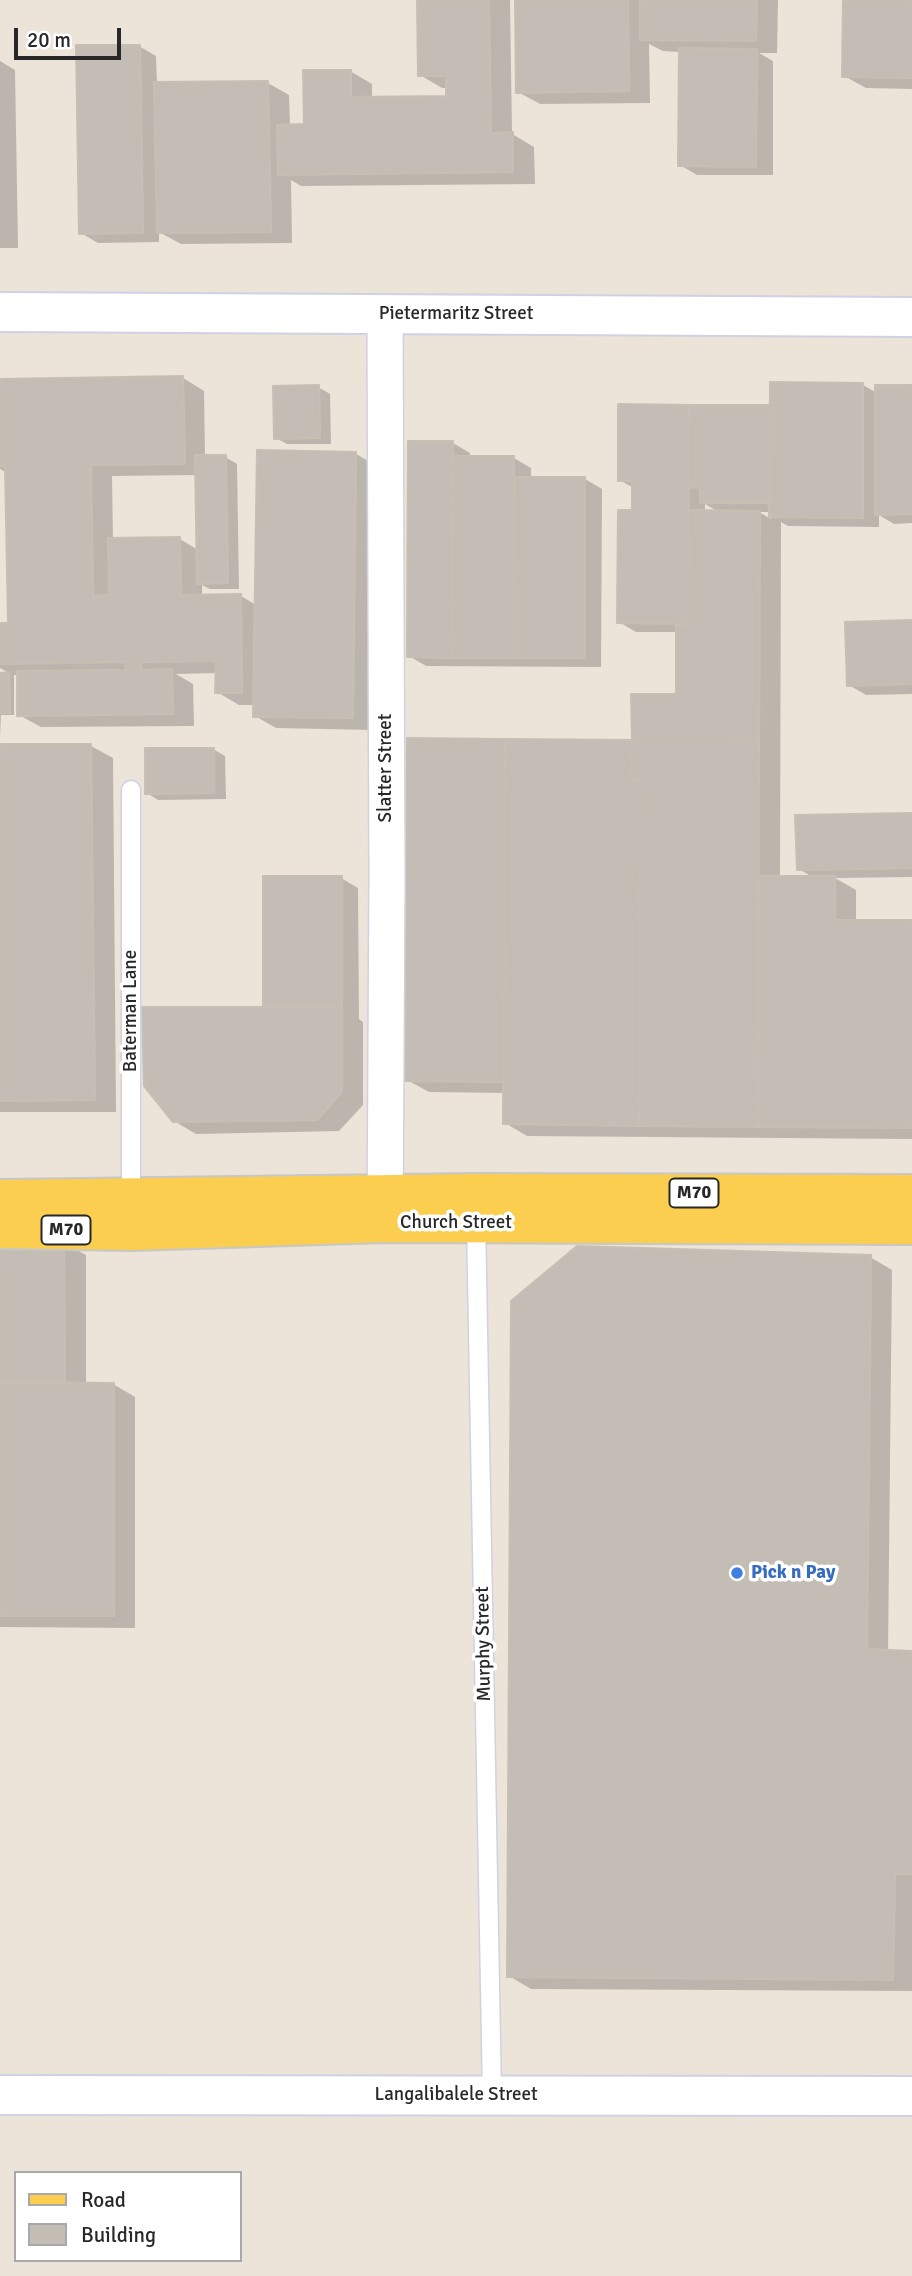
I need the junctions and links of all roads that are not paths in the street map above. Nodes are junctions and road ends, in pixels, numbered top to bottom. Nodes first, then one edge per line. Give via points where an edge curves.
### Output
1 (0, 312) edge
2 (385, 313) junction
3 (912, 317) edge
4 (131, 790) dead end
5 (912, 1194) edge
6 (0, 1199) edge
7 (475, 1208) junction
8 (386, 1209) junction
9 (132, 1214) junction
10 (912, 1225) edge
11 (0, 1229) edge
12 (0, 2095) edge
13 (492, 2095) junction
14 (912, 2096) edge

1 - 2 street, Pietermaritz Street
2 - 3 street, Pietermaritz Street
2 - 8 street, Slatter Street
4 - 9 lane, Baterman Lane
5 - 7 main road, Church Street / M70
6 - 9 main road, Church Street / M70
7 - 8 main road, Church Street / M70
7 - 10 main road, Church Street / M70
7 - 13 lane, Murphy Street
8 - 9 main road, Church Street / M70
9 - 11 main road, Church Street / M70
12 - 13 street, Langalibalele Street
13 - 14 street, Langalibalele Street

